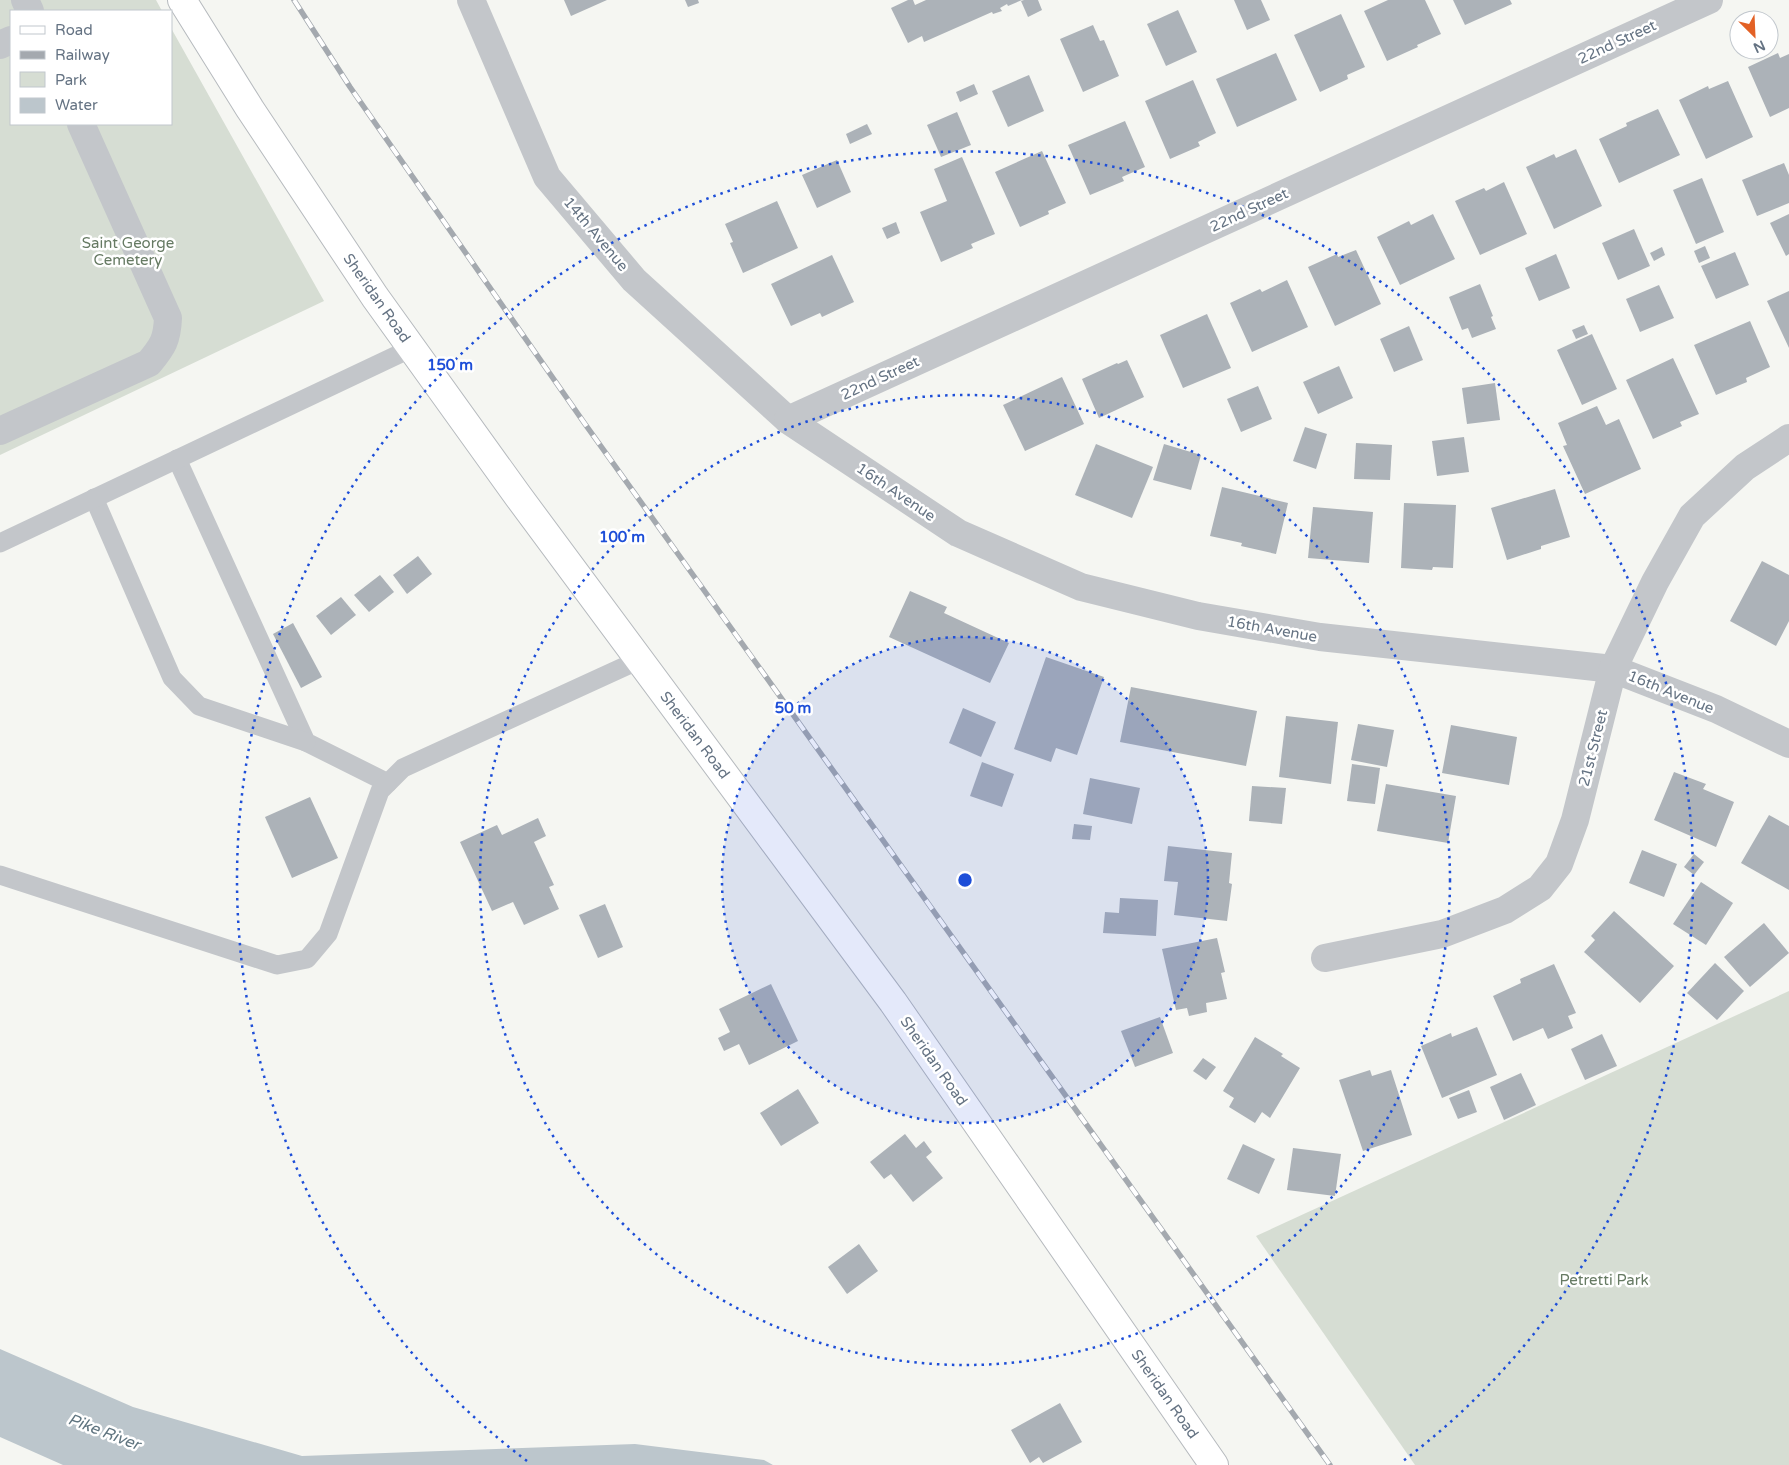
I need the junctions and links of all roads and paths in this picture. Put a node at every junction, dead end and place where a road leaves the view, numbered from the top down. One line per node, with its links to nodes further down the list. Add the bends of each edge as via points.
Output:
1 (182, 0): 5 (street, Sheridan Road, via 250,109)
2 (471, 0): 6 (street, 14th Avenue, via 547,177 634,280)
3 (1709, 0): 6 (street, 22nd Street)
4 (81, 125): 7 (street, via 168,318 167,334 162,347 148,363)
5 (412, 348): 9 (lane); 12 (street, Sheridan Road)
6 (788, 420): 13 (street, 16th Avenue, via 958,533 1081,587 1198,616 1320,637)
7 (0, 431)
8 (1789, 438): 13 (street, 21st Street, via 1745,467 1692,516 1655,582)
9 (177, 459): 10 (lane); 14 (lane)
10 (94, 498): 11 (lane); 14 (lane, via 172,678 199,706)
11 (0, 543)
12 (639, 660): 16 (lane, via 403,768); 19 (street, Sheridan Road, via 893,1002)
13 (1613, 669): 15 (street, 16th Avenue, via 1716,710); 18 (street, 21st Street, via 1574,820 1559,864 1540,888 1505,910 1442,934)
14 (306, 742): 16 (lane)
15 (1789, 744)
16 (388, 783): 17 (lane, via 380,791 328,934 307,959 277,965)
17 (0, 875)
18 (1325, 958)
19 (1214, 1465)

